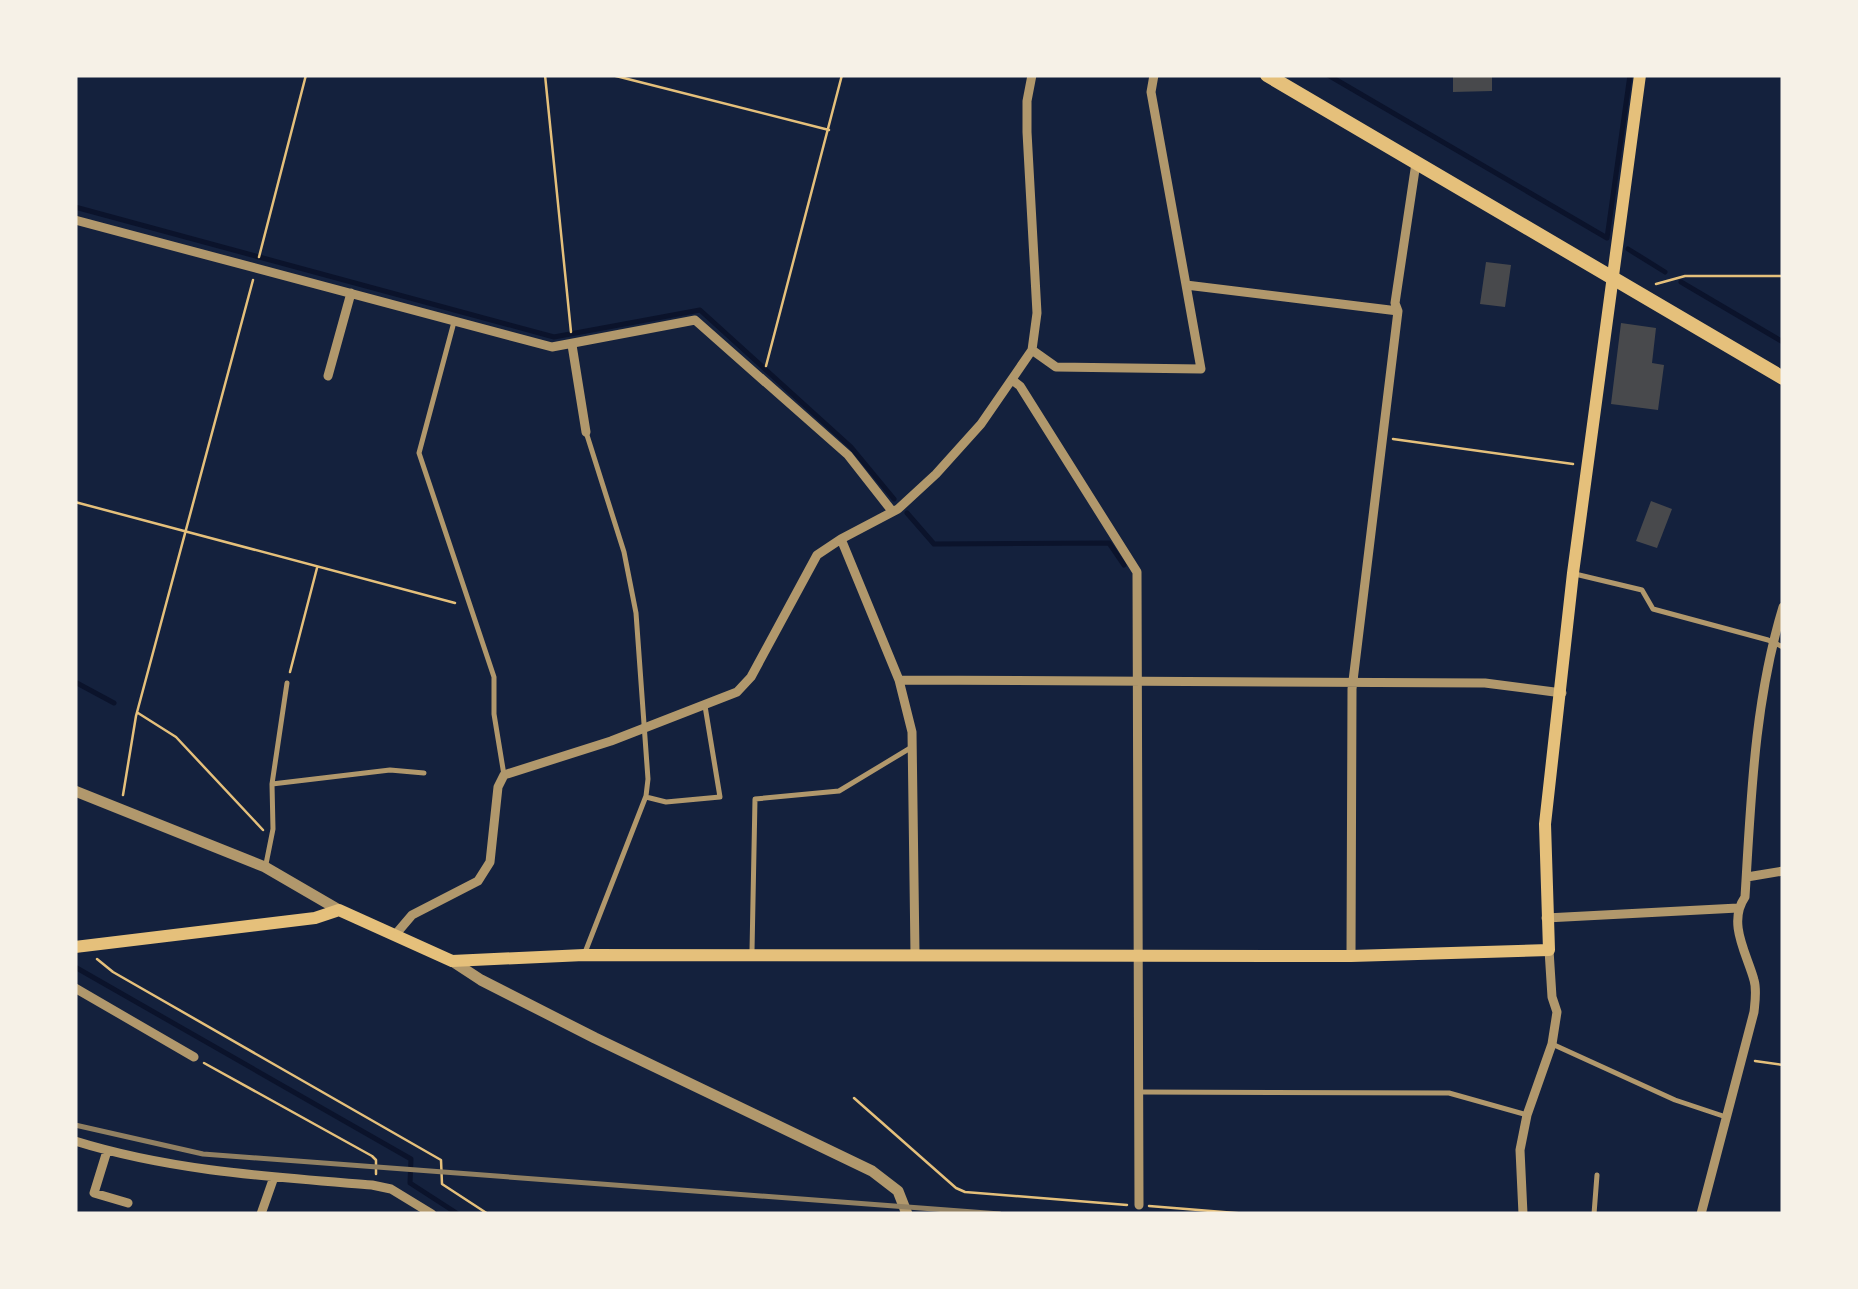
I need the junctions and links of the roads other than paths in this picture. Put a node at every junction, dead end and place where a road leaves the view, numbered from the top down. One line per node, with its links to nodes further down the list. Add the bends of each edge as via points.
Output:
1 (1032, 75): 13 (street)
2 (1154, 75): 8 (street)
3 (1267, 75): 5 (main road)
4 (1640, 75): 7 (main road)
5 (1416, 163): 7 (main road); 10 (street, via 1394,302)
6 (75, 220): 9 (street)
7 (1613, 279): 15 (main road); 20 (main road)
8 (1186, 285): 10 (street); 13 (street, via 1200,368 1056,366)
9 (351, 293): 11 (street); 14 (street)
10 (1398, 311): 26 (street)
11 (454, 322): 12 (street, via 552,348); 33 (lane, via 419,453 494,677)
12 (572, 345): 17 (street); 18 (street, via 695,320 848,455)
13 (1032, 350): 16 (street)
14 (328, 376)
15 (1783, 378)
16 (1012, 380): 18 (street, via 958,450); 25 (street, via 1136,572)
17 (586, 432): 30 (lane, via 636,614)
18 (892, 511): 19 (street)
19 (840, 539): 24 (street); 29 (street, via 817,555 751,676 737,692)
20 (1573, 573): 22 (lane, via 1642,590 1653,610); 28 (main road)
21 (1783, 608): 22 (street)
22 (1772, 642): 23 (lane); 39 (street, via 1756,734)
23 (1783, 647)
24 (899, 680): 25 (street); 31 (street)
25 (1139, 680): 26 (street); 47 (street)
26 (1354, 680): 28 (street, via 1485,683); 50 (street)
27 (287, 683): 34 (lane)
28 (1562, 693): 42 (main road, via 1546,824)
29 (705, 706): 30 (street); 36 (lane, via 720,798 666,802)
30 (642, 727): 33 (street); 36 (lane)
31 (912, 746): 46 (street); 49 (lane, via 839,791 755,799)
32 (424, 772): 34 (lane)
33 (504, 775): 43 (street, via 490,862 478,881 412,916)
34 (272, 784): 37 (lane)
35 (75, 791): 37 (street)
36 (646, 796): 48 (lane)
37 (265, 867): 41 (street)
38 (1783, 871): 39 (street)
39 (1746, 877): 40 (street)
40 (1738, 908): 42 (street); 57 (street, via 1740,940 1756,983 1744,1060)
41 (339, 910): 43 (main road); 44 (main road)
42 (1546, 918): 45 (main road)
43 (395, 934): 51 (main road)
44 (75, 947)
45 (1549, 950): 50 (main road); 53 (street, via 1557,1012)
46 (914, 954): 47 (main road); 49 (main road)
47 (1140, 954): 50 (main road); 55 (street)
48 (584, 955): 49 (main road); 51 (main road)
49 (752, 955)
50 (1351, 956)
51 (452, 961): 66 (street, via 594,1038 872,1171 898,1191)
52 (75, 988): 54 (street)
53 (1552, 1044): 56 (street); 57 (lane)
54 (194, 1056)
55 (1140, 1092): 56 (lane, via 1450,1093); 63 (street)
56 (1527, 1115): 67 (street, via 1520,1161)
57 (1726, 1117): 69 (street)
58 (75, 1141): 59 (street)
59 (106, 1151): 61 (street); 62 (street, via 94,1193)
60 (1597, 1176): 68 (lane)
61 (274, 1177): 64 (street); 65 (street, via 392,1189)
62 (128, 1204)
63 (1139, 1205)
64 (262, 1214)
65 (432, 1214)
66 (907, 1214)
67 (1523, 1214)
68 (1594, 1214)
69 (1701, 1214)

